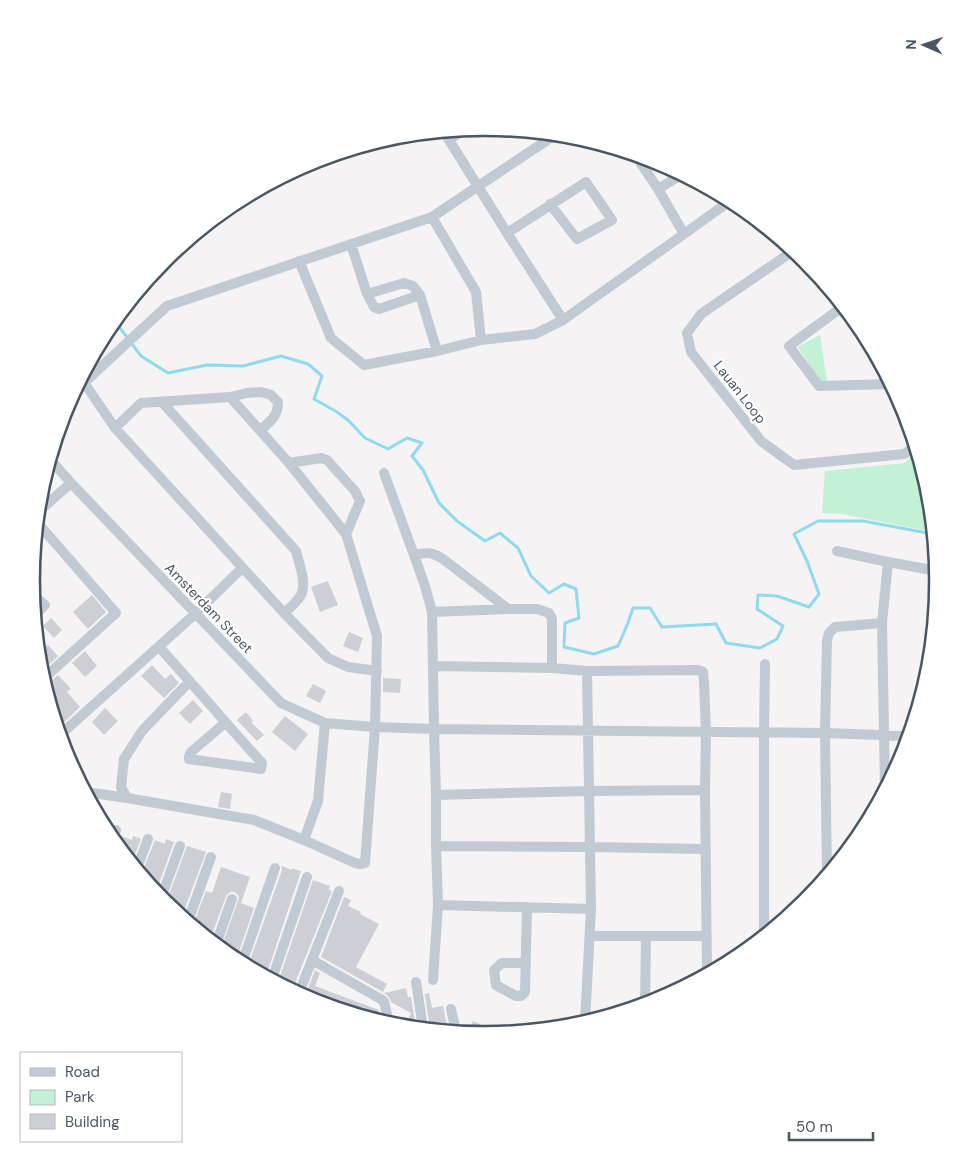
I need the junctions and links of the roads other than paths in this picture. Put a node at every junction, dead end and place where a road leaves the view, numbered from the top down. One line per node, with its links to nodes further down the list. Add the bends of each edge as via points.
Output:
1 (448, 138): 5 (street)
2 (547, 141): 5 (street)
3 (642, 165): 6 (street)
4 (674, 179): 6 (street)
5 (478, 186): 9 (street); 10 (street)
6 (658, 189): 11 (street)
7 (550, 204): 7 (street, via 586,182 612,220 577,239); 10 (street)
8 (723, 206): 11 (street)
9 (432, 217): 12 (street); 19 (street, via 476,292)
10 (507, 233): 18 (street)
11 (684, 234): 18 (street)
12 (351, 244): 14 (street); 15 (street)
13 (787, 255): 28 (street, Lauan Loop, via 701,314 687,333 691,352 760,441 794,464 904,454)
14 (299, 261): 20 (street, via 331,338 364,365); 21 (street, via 167,306)
15 (367, 294): 16 (street, via 404,283 413,286); 16 (street, via 374,307 379,309)
16 (420, 295): 20 (street)
17 (837, 311): 22 (street, via 789,346 819,386)
18 (563, 320): 19 (street, via 535,334)
19 (481, 340): 20 (street)
20 (437, 351)
21 (94, 371)
22 (883, 384)
23 (86, 385): 26 (street)
24 (230, 397): 25 (street); 27 (street); 27 (street, via 261,392 278,402 274,417)
25 (162, 402): 26 (street, via 140,403); 43 (street, via 296,551 303,580 302,594)
26 (115, 428): 39 (street)
27 (260, 431): 29 (street)
28 (909, 450)
29 (289, 463): 35 (street); 35 (street, via 327,460 355,491 360,501)
30 (55, 465): 32 (street, Amsterdam Street)
31 (384, 473): 37 (street)
32 (71, 483): 33 (street); 44 (street, Amsterdam Street)
33 (47, 504)
34 (43, 529): 52 (street, via 116,613)
35 (346, 534): 50 (street, via 377,636)
36 (837, 550): 38 (street)
37 (414, 555): 41 (street, via 435,554); 42 (street)
38 (888, 562): 40 (street); 45 (street)
39 (242, 568): 43 (street); 44 (street)
40 (929, 569)
41 (508, 609): 42 (street); 49 (street, via 537,609 549,613 552,619)
42 (432, 612): 48 (street)
43 (284, 613): 50 (street, via 328,658 348,667)
44 (195, 614): 46 (street); 55 (street, Amsterdam Street, via 281,703)
45 (882, 624): 62 (street, via 835,627 829,633); 63 (street)
46 (159, 647): 53 (street); 58 (street)
47 (765, 664): 61 (street)
48 (433, 666): 49 (street); 57 (street)
49 (552, 668): 51 (street)
50 (377, 671): 56 (street)
51 (587, 671): 59 (street); 60 (street, via 702,672)
52 (50, 673)
53 (190, 681): 54 (street); 70 (street, via 142,731 124,759 121,787)
54 (225, 722): 54 (street, via 262,763 261,769 189,759 191,752)
55 (325, 723): 56 (street, Amsterdam Street); 72 (street, via 318,800)
56 (375, 727): 57 (street, Amsterdam Street); 72 (street, via 365,863 355,863)
57 (434, 729): 59 (street, Amsterdam Street); 69 (street)
58 (66, 730)
59 (588, 731): 60 (street, Amsterdam Street); 67 (street)
60 (706, 732): 61 (street, Amsterdam Street); 66 (street)
61 (764, 733): 62 (street, Amsterdam Street); 89 (street)
62 (825, 733): 63 (street, Amsterdam Street); 79 (street)
63 (884, 735): 64 (street, Amsterdam Street); 65 (street)
64 (901, 736)
65 (885, 774)
66 (704, 790): 67 (street); 76 (street)
67 (588, 791): 69 (street); 75 (street)
68 (95, 793): 70 (street)
69 (436, 795): 74 (street)
70 (126, 798): 72 (street, via 254,820)
71 (148, 839): 78 (street)
72 (304, 840)
73 (180, 846): 82 (street)
74 (436, 846): 75 (street); 85 (street)
75 (590, 847): 76 (street); 87 (street)
76 (706, 849): 92 (street)
77 (211, 857): 88 (street)
78 (140, 861)
79 (827, 864)
80 (275, 868): 94 (street)
81 (307, 877): 98 (street)
82 (164, 889)
83 (339, 891): 95 (street)
84 (232, 899): 93 (street)
85 (438, 905): 86 (street); 99 (street)
86 (527, 907): 87 (street); 96 (street)
87 (591, 909): 90 (street)
88 (191, 915)
89 (764, 927)
90 (590, 936): 91 (street); 105 (street)
91 (646, 936): 92 (street); 102 (street)
92 (707, 936): 97 (street)
93 (218, 937)
94 (245, 955)
95 (312, 960): 101 (street); 104 (street, via 384,1001)
96 (526, 963)
97 (707, 966)
98 (274, 973)
99 (433, 980)
100 (416, 982): 106 (street)
101 (302, 986)
102 (645, 996)
103 (452, 1009): 107 (street)
104 (386, 1014)
105 (585, 1014)
106 (422, 1021)
107 (455, 1025)

